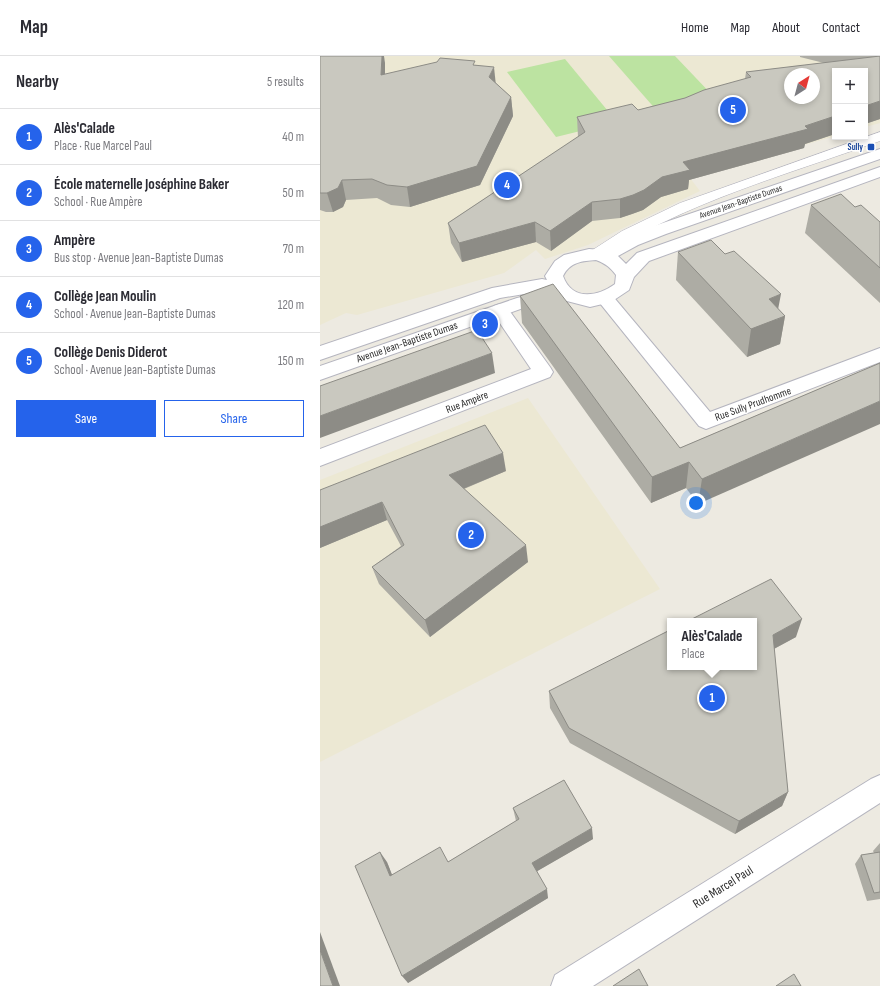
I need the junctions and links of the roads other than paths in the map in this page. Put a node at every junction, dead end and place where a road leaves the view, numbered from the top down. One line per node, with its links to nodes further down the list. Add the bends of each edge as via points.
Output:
1 (880, 136): 4 (lane, via 685,206 627,234)
2 (880, 154): 4 (street, Avenue Jean-Baptiste Dumas, via 660,230)
3 (880, 172): 5 (street, Avenue Jean-Baptiste Dumas, via 643,257)
4 (600, 255): 5 (street, via 619,264); 6 (street, via 579,255 566,260 558,267 554,276)
5 (625, 275): 7 (street, via 623,286)
6 (560, 288): 7 (street, via 582,300); 8 (street, Avenue Jean-Baptiste Dumas); 9 (street, Avenue Jean-Baptiste Dumas, via 498,292)
7 (605, 298): 10 (street, Rue Sully Prudhomme, via 706,421)
8 (500, 310): 11 (street, Avenue Jean-Baptiste Dumas); 12 (street, Rue Ampère, via 543,372)
9 (320, 353)
10 (880, 355)
11 (320, 373)
12 (320, 458)
13 (880, 788): 14 (street, Rue Marcel Paul)
14 (566, 986)

